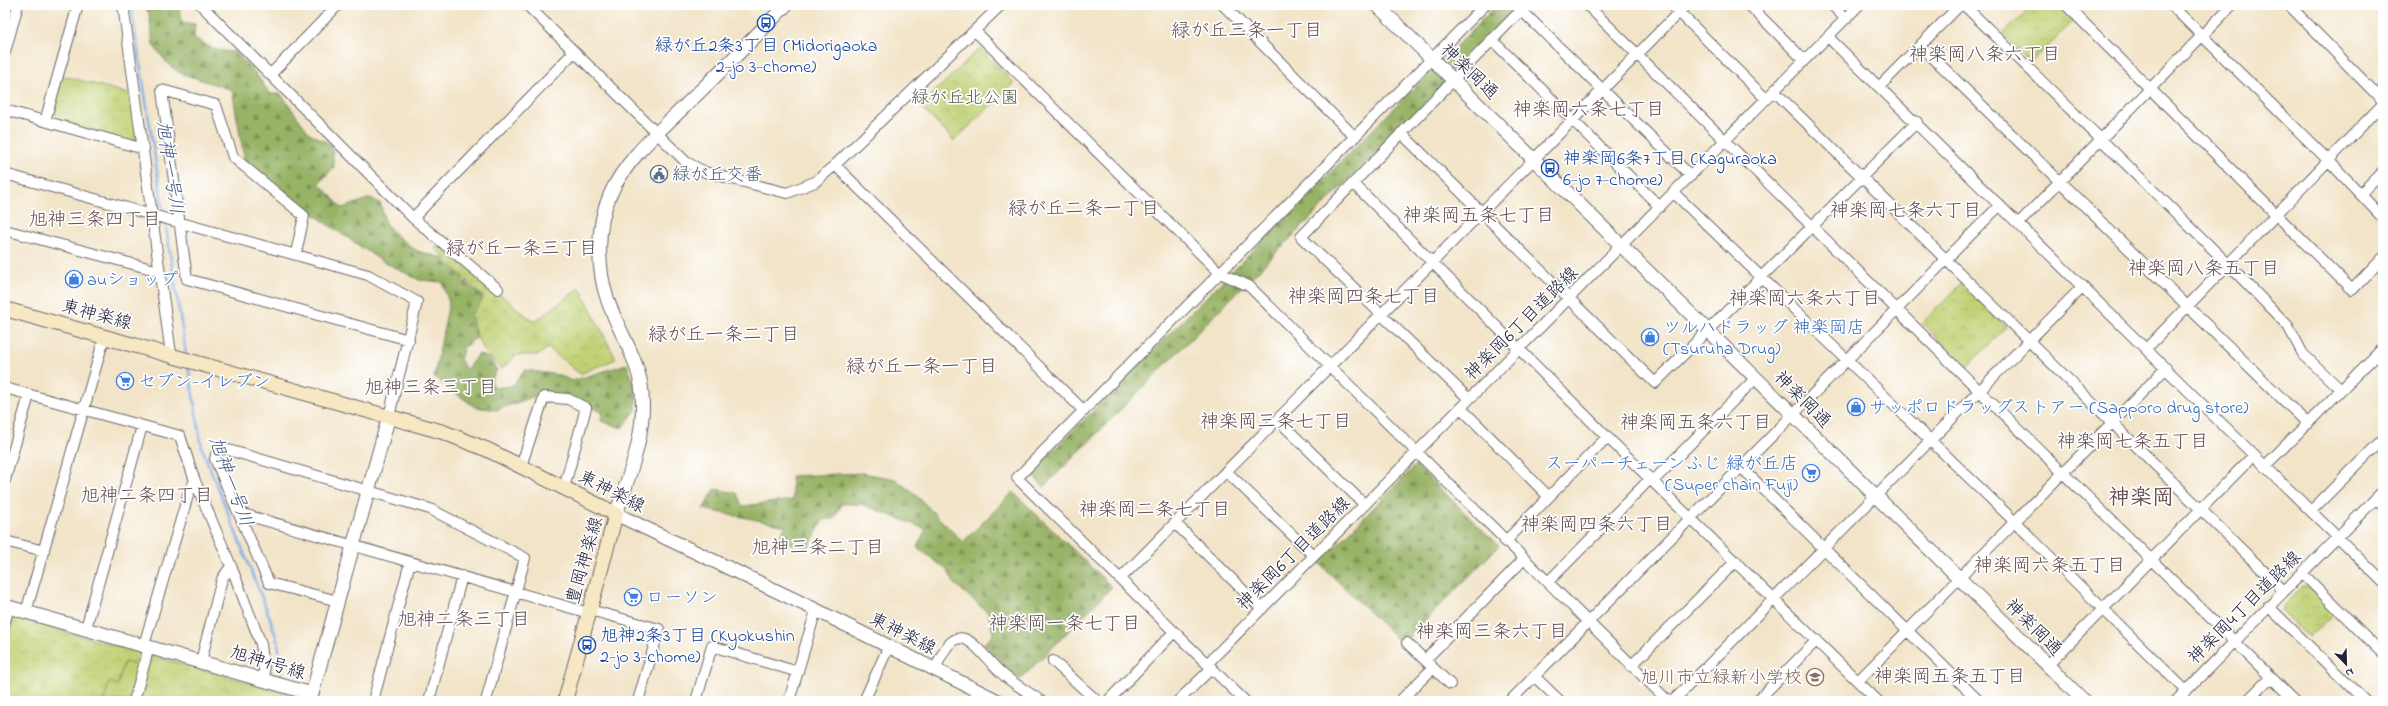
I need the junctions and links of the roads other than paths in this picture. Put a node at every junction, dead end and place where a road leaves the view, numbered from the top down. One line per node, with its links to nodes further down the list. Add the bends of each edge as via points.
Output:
1 (18, 5): 25 (street)
2 (78, 5): 46 (street)
3 (124, 5): 53 (street)
4 (201, 5): 36 (street)
5 (338, 5): 36 (street)
6 (527, 5): 32 (street)
7 (786, 5): 49 (street, 豊岡神楽線)
8 (1001, 5): 26 (street)
9 (1223, 5): 50 (street)
10 (1377, 5): 34 (street, 神楽岡通)
11 (1485, 5): 34 (street)
12 (1587, 5): 33 (street)
13 (1749, 5): 35 (street)
14 (1832, 5): 24 (street)
15 (1859, 5): 24 (street, 神楽岡6丁目道路線)
16 (1960, 5): 30 (street)
17 (1964, 5): 51 (street)
18 (2066, 5): 39 (street)
19 (2171, 5): 28 (street)
20 (2232, 5): 28 (street)
21 (2289, 5): 43 (street)
22 (1524, 7): 29 (street); 40 (street)
23 (1679, 7): 33 (street); 42 (street)
24 (1846, 19): 27 (street, 神楽岡6丁目道路線)
25 (9, 25): 31 (street)
26 (974, 31): 56 (street); 83 (street)
27 (1828, 36): 35 (street, 神楽岡6丁目道路線); 38 (street)
28 (2202, 36): 39 (street); 55 (street)
29 (1491, 39): 37 (street); 45 (street)
30 (1921, 46): 38 (street); 61 (street)
31 (5, 52)
32 (574, 52): 49 (street); 70 (street)
33 (1637, 54): 40 (street); 52 (street)
34 (1431, 58): 37 (street, 神楽岡通); 50 (street)
35 (1804, 60): 41 (street, 神楽岡6丁目道路線)
36 (270, 75): 70 (street)
37 (1454, 80): 48 (street); 54 (street, 神楽岡通)
38 (1880, 86): 47 (street)
39 (2150, 88): 51 (street); 68 (street)
40 (1603, 89): 45 (street); 59 (street)
41 (1774, 91): 42 (street, 神楽岡6丁目道路線); 60 (street)
42 (1766, 99): 52 (street, 神楽岡6丁目道路線)
43 (2383, 102): 55 (street)
44 (5, 110): 46 (street)
45 (1572, 120): 54 (street); 66 (street)
46 (45, 121): 53 (street)
47 (1917, 122): 60 (street); 65 (street)
48 (1401, 133): 62 (street); 67 (street)
49 (657, 134): 56 (street, via 686,162 704,172 787,193 816,182); 140 (street, 豊岡神楽線, via 610,194 601,236 601,274 608,302 634,358 641,386 643,418)
50 (1355, 137): 83 (street)
51 (2101, 139): 61 (street); 81 (street)
52 (1725, 141): 59 (street, 神楽岡6丁目道路線); 74 (street)
53 (144, 148): 69 (street)
54 (1534, 159): 67 (street); 76 (street, 神楽岡通)
55 (2329, 161): 64 (street); 68 (street)
56 (835, 165): 111 (street)
57 (2383, 171): 64 (street)
58 (5, 174): 69 (street)
59 (1691, 176): 63 (street, 神楽岡6丁目道路線)
60 (1862, 177): 74 (street); 79 (street)
61 (2060, 181): 73 (street); 88 (street)
62 (1353, 183): 80 (street); 91 (street, via 1301,237)
63 (1674, 193): 66 (street, 神楽岡6丁目道路線); 84 (street)
64 (2360, 194): 71 (street)
65 (2000, 205): 73 (street); 79 (street)
66 (1660, 206): 76 (street, 神楽岡6丁目道路線)
67 (1481, 213): 80 (street); 87 (street)
68 (2276, 214): 78 (street, via 2352,290); 81 (street)
69 (155, 215): 72 (street); 82 (street)
70 (413, 218): 86 (street)
71 (2383, 218)
72 (176, 220): 77 (street); 77 (street, via 162,90 216,104 233,157 304,216); 94 (street, via 187,279)
73 (2019, 223): 85 (street)
74 (1813, 227): 84 (street); 90 (street)
75 (5, 230): 82 (street)
76 (1622, 246): 87 (street, 神楽岡6丁目道路線); 92 (street, 神楽岡通)
77 (296, 253): 94 (street, via 368,275 417,302)
78 (2383, 258)
79 (1946, 259): 90 (street); 95 (street)
80 (1432, 263): 91 (street); 96 (street)
81 (2228, 264): 88 (street); 105 (street, via 2288,326 2303,354)
82 (159, 271): 99 (street)
83 (1220, 273): 101 (street, via 1249,286); 111 (street)
84 (1763, 278): 92 (street); 100 (street)
85 (2083, 286): 95 (street); 97 (street)
86 (498, 289)
87 (1569, 299): 92 (street, via 1655,383); 96 (street, 神楽岡6丁目道路線)
88 (2188, 305): 97 (street); 116 (street)
89 (5, 309): 93 (main road, 東神楽線)
90 (1897, 310): 100 (street); 106 (street)
91 (1380, 316): 101 (street); 108 (street)
92 (1708, 332): 103 (street, 神楽岡通)
93 (105, 335): 99 (main road, 東神楽線); 110 (street)
94 (409, 340): 113 (street)
95 (2029, 341): 106 (street); 115 (street)
96 (1521, 348): 108 (street, 神楽岡6丁目道路線); 118 (street)
97 (2147, 348): 102 (street)
98 (2383, 348): 105 (street)
99 (180, 357): 113 (main road, 東神楽線)
100 (1847, 359): 112 (street); 120 (street)
101 (1330, 368): 114 (street); 121 (street)
102 (2166, 368): 115 (street); 122 (street)
103 (1756, 378): 112 (street, 神楽岡通); 128 (street)
104 (5, 388): 107 (street)
105 (2341, 390): 116 (street)
106 (1980, 391): 120 (street); 127 (street)
107 (29, 395): 110 (street); 129 (street)
108 (1470, 399): 109 (street, 神楽岡6丁目道路線)
109 (1461, 408): 121 (street, 神楽岡6丁目道路線); 134 (street)
110 (85, 410): 117 (street); 149 (street)
111 (1084, 411): 159 (street, via 1018,478)
112 (1793, 415): 124 (street); 133 (street, 神楽岡通)
113 (389, 416): 123 (main road, 東神楽線, via 443,432); 132 (street, 旭神1号線)
114 (1278, 420): 126 (street); 136 (street)
115 (2113, 423): 127 (street); 137 (street)
116 (2308, 424): 125 (street)
117 (142, 426): 130 (street, via 180,436); 175 (street)
118 (1608, 437): 128 (street); 134 (street)
119 (2383, 439): 138 (street)
120 (1931, 440): 133 (street); 142 (street)
121 (1417, 453): 136 (street, 神楽岡6丁目道路線); 146 (street)
122 (2254, 455): 125 (street); 137 (street)
123 (521, 466): 131 (main road, 東神楽線); 131 (street, via 544,397 568,399 586,408)
124 (1740, 466): 141 (street); 148 (street)
125 (2266, 466): 138 (street)
126 (1226, 471): 143 (street); 150 (street)
127 (2063, 473): 142 (street); 151 (street)
128 (1652, 479): 141 (street); 160 (street)
129 (5, 480)
130 (195, 480): 155 (street); 181 (street, via 189,492)
131 (564, 488): 140 (main road, 東神楽線)
132 (369, 490): 139 (street, via 218,447 215,459); 147 (street, 旭神1号線); 163 (street, via 430,509 525,558)
133 (1876, 496): 148 (street); 158 (street, 神楽岡通)
134 (1549, 497): 146 (street)
135 (2381, 498): 144 (street, 神楽岡4丁目道路線)
136 (1365, 505): 150 (street, 神楽岡6丁目道路線)
137 (2200, 510): 151 (street); 162 (street)
138 (2311, 511): 144 (street)
139 (239, 513): 147 (street); 165 (street, via 269,583)
140 (616, 514): 170 (street, 東神楽線); 171 (main road, 豊岡神楽線)
141 (1691, 516): 153 (street); 174 (street)
142 (2015, 522): 158 (street); 169 (street)
143 (1175, 523): 159 (street); 168 (street)
144 (2337, 537): 156 (street, 神楽岡4丁目道路線); 161 (street)
145 (5, 541): 149 (street)
146 (1506, 542): 152 (street)
147 (354, 544): 154 (street); 165 (street, 旭神1号線)
148 (1825, 549): 164 (street); 176 (street)
149 (44, 551): 172 (street)
150 (1314, 556): 168 (street, 神楽岡6丁目道路線)
151 (2150, 559): 169 (street); 179 (street)
152 (1524, 560): 160 (street); 184 (street)
153 (1736, 561): 164 (street); 188 (street)
154 (410, 562): 157 (street); 201 (street)
155 (231, 566): 185 (street, via 222,578); 195 (street, via 261,644)
156 (2302, 573): 162 (street, 神楽岡4丁目道路線); 183 (street)
157 (462, 576): 163 (street); 202 (street)
158 (1960, 578): 176 (street); 189 (street, 神楽岡通)
159 (1120, 579): 177 (street)
160 (1548, 582): 174 (street)
161 (2383, 582)
162 (2284, 591): 167 (street, 神楽岡4丁目道路線)
163 (516, 592): 171 (street); 203 (street)
164 (1774, 598): 178 (street); 219 (street)
165 (338, 601): 199 (street, 旭神1号線)
166 (7, 606): 172 (street, 旭神1号線); 173 (street)
167 (2268, 606): 179 (street, 神楽岡4丁目道路線); 227 (street)
168 (1262, 609): 187 (street, 神楽岡6丁目道路線)
169 (2101, 609): 189 (street); 198 (street)
170 (816, 610): 182 (street, 東神楽線); 192 (street)
171 (590, 611): 204 (main road, 豊岡神楽線); 205 (street, via 659,630)
172 (26, 612): 175 (street, 旭神1号線)
173 (5, 621)
174 (1587, 622): 188 (street); 193 (street)
175 (86, 628): 181 (street, 旭神1号線)
176 (1908, 631): 196 (street); 222 (street)
177 (1174, 632): 187 (street); 212 (street)
178 (1816, 640): 196 (street); 220 (street)
179 (2234, 641): 194 (street); 198 (street, 神楽岡4丁目道路線)
180 (1407, 642): 184 (street)
181 (147, 646): 185 (street, 旭神1号線); 200 (street)
182 (888, 648): 191 (street, 東神楽線); 208 (street)
183 (2383, 654)
184 (1425, 660): 190 (street)
185 (201, 661): 195 (street, 旭神1号線)
186 (1053, 661): 211 (street)
187 (1210, 666): 213 (street, 神楽岡6丁目道路線); 214 (street)
188 (1631, 666): 218 (street)
189 (2047, 666): 223 (street, 神楽岡通)
190 (1433, 668): 197 (street); 215 (street)
191 (935, 670): 209 (street, 東神楽線); 210 (street, via 950,641 966,639 974,643 1005,677)
192 (798, 672): 206 (street, via 712,646); 207 (street)
193 (1534, 676): 216 (street); 217 (street)
194 (2271, 677): 225 (street); 226 (street)
195 (270, 680): 199 (street, 旭神1号線, via 291,686)
196 (1858, 681): 221 (street)
197 (1450, 684)
198 (2186, 691): 224 (street, 神楽岡4丁目道路線)
199 (311, 697)
200 (134, 701)
201 (373, 701)
202 (429, 701)
203 (486, 701)
204 (564, 701)
205 (638, 701)
206 (696, 701)
207 (789, 701)
208 (864, 701)
209 (998, 701)
210 (1041, 701)
211 (1097, 701)
212 (1108, 701)
213 (1178, 701)
214 (1244, 701)
215 (1400, 701)
216 (1510, 701)
217 (1560, 701)
218 (1668, 701)
219 (1673, 701)
220 (1757, 701)
221 (1878, 701)
222 (1978, 701)
223 (2084, 701)
224 (2176, 701)
225 (2247, 701)
226 (2295, 701)
227 (2365, 701)

